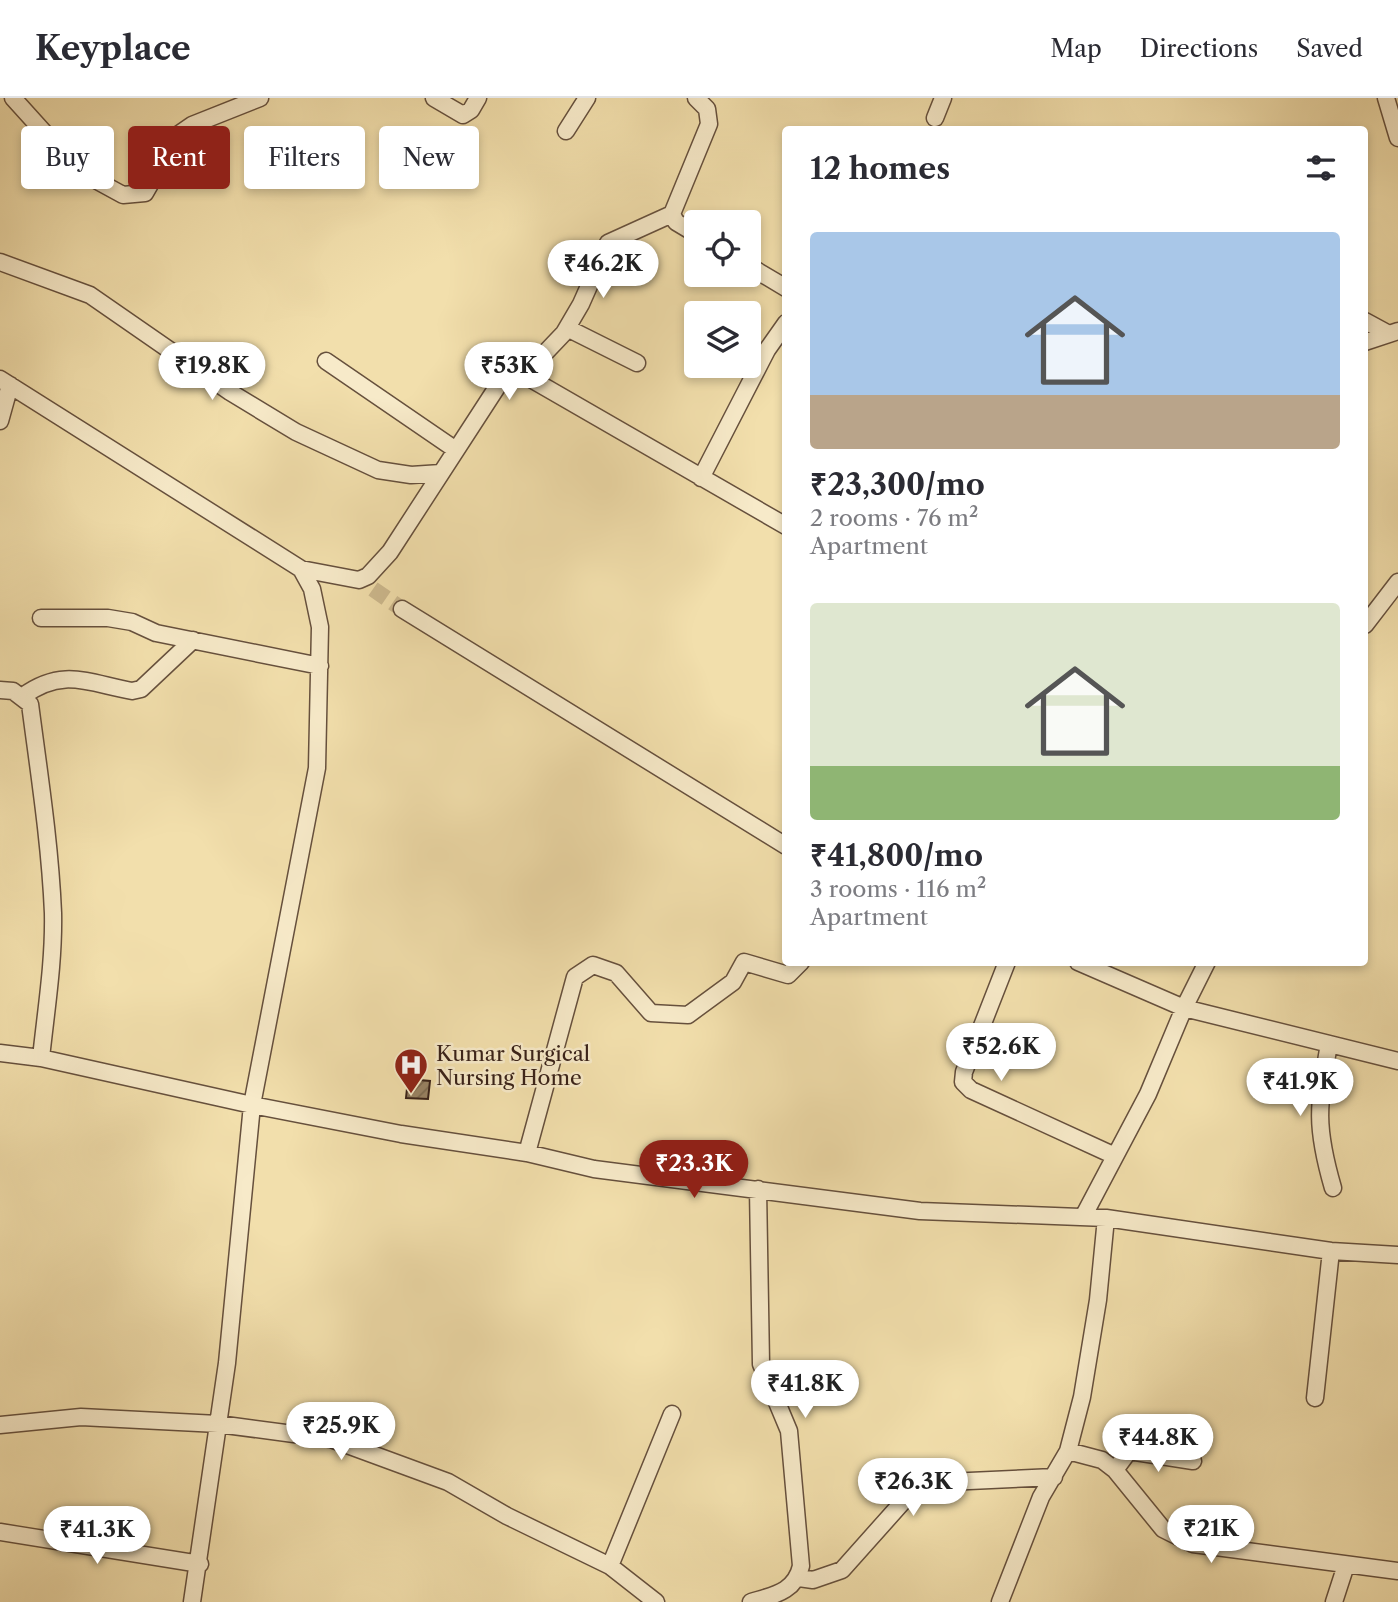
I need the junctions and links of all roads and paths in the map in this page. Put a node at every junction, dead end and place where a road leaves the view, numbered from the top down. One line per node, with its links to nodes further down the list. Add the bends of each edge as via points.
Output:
1 (13, 98): 2 (street, via 79,171 123,195 145,193 170,146 186,129)
2 (260, 98)
3 (434, 98): 4 (street, via 463,115)
4 (478, 98)
5 (587, 98): 10 (street)
6 (696, 98): 12 (street, via 707,109 709,124)
7 (943, 98): 9 (street)
8 (1387, 98): 11 (street)
9 (935, 118)
10 (566, 131)
11 (1398, 138)
12 (672, 214): 13 (street); 18 (street, via 608,243)
13 (684, 227)
14 (0, 262): 28 (street, via 90,295 296,432 378,470)
15 (761, 273): 16 (street)
16 (782, 286)
17 (1368, 322): 20 (street)
18 (566, 328): 23 (street); 24 (street)
19 (782, 329): 29 (street)
20 (1394, 333): 21 (street)
21 (1368, 341)
22 (326, 361): 27 (street)
23 (637, 363)
24 (524, 375): 27 (street, via 501,381); 29 (street)
25 (5, 382): 26 (street); 31 (street)
26 (0, 421)
27 (456, 450): 28 (street)
28 (441, 473): 31 (street, via 366,584)
29 (701, 478): 30 (street)
30 (782, 524)
31 (301, 569): 37 (street, via 312,589 320,627)
32 (1398, 582): 35 (street)
33 (402, 609): 40 (street)
34 (41, 618): 36 (street, via 132,622)
35 (1368, 621)
36 (192, 640): 37 (street); 39 (street, via 141,689 61,677)
37 (320, 666): 50 (street, via 317,768)
38 (0, 690): 39 (street)
39 (23, 696): 48 (street, via 30,704 52,913 52,964)
40 (782, 844)
41 (797, 966): 51 (street, via 788,975 744,962 733,982 688,1015 651,1013 616,973 593,965 575,977)
42 (1005, 966): 52 (street, via 963,1082 971,1090)
43 (1087, 966): 45 (street)
44 (1205, 966): 45 (street)
45 (1184, 1008): 46 (street); 52 (street, via 1148,1094)
46 (1329, 1044): 49 (street); 53 (street, via 1318,1124)
47 (0, 1053): 48 (street)
48 (41, 1058): 50 (street)
49 (1398, 1061)
50 (252, 1105): 51 (street); 61 (street)
51 (527, 1153): 54 (street, via 594,1169)
52 (1115, 1156): 55 (street)
53 (1333, 1188)
54 (758, 1189): 55 (street, via 920,1211); 72 (street, via 761,1364 789,1431)
55 (1083, 1217): 56 (street)
56 (1106, 1218): 57 (street); 63 (street, via 1096,1312)
57 (1331, 1251): 58 (street); 59 (street)
58 (1398, 1255)
59 (1315, 1398)
60 (671, 1414): 70 (street)
61 (218, 1424): 62 (street, via 81,1418); 68 (street); 70 (street, via 331,1440 377,1455 448,1482)
62 (0, 1425)
63 (1068, 1451): 65 (street, via 1102,1460); 66 (street)
64 (1193, 1461): 65 (street, via 1129,1451)
65 (1115, 1469): 69 (street, via 1163,1529 1193,1544)
66 (1054, 1476): 72 (street, via 916,1487 842,1570 813,1580); 76 (street, via 1041,1497)
67 (0, 1532): 68 (street)
68 (200, 1564): 73 (street)
69 (1346, 1565): 71 (street); 77 (street)
70 (610, 1566): 74 (street)
71 (1398, 1571)
72 (799, 1578): 75 (street, via 791,1587)
73 (192, 1602)
74 (656, 1602)
75 (751, 1602)
76 (1000, 1602)
77 (1334, 1602)

